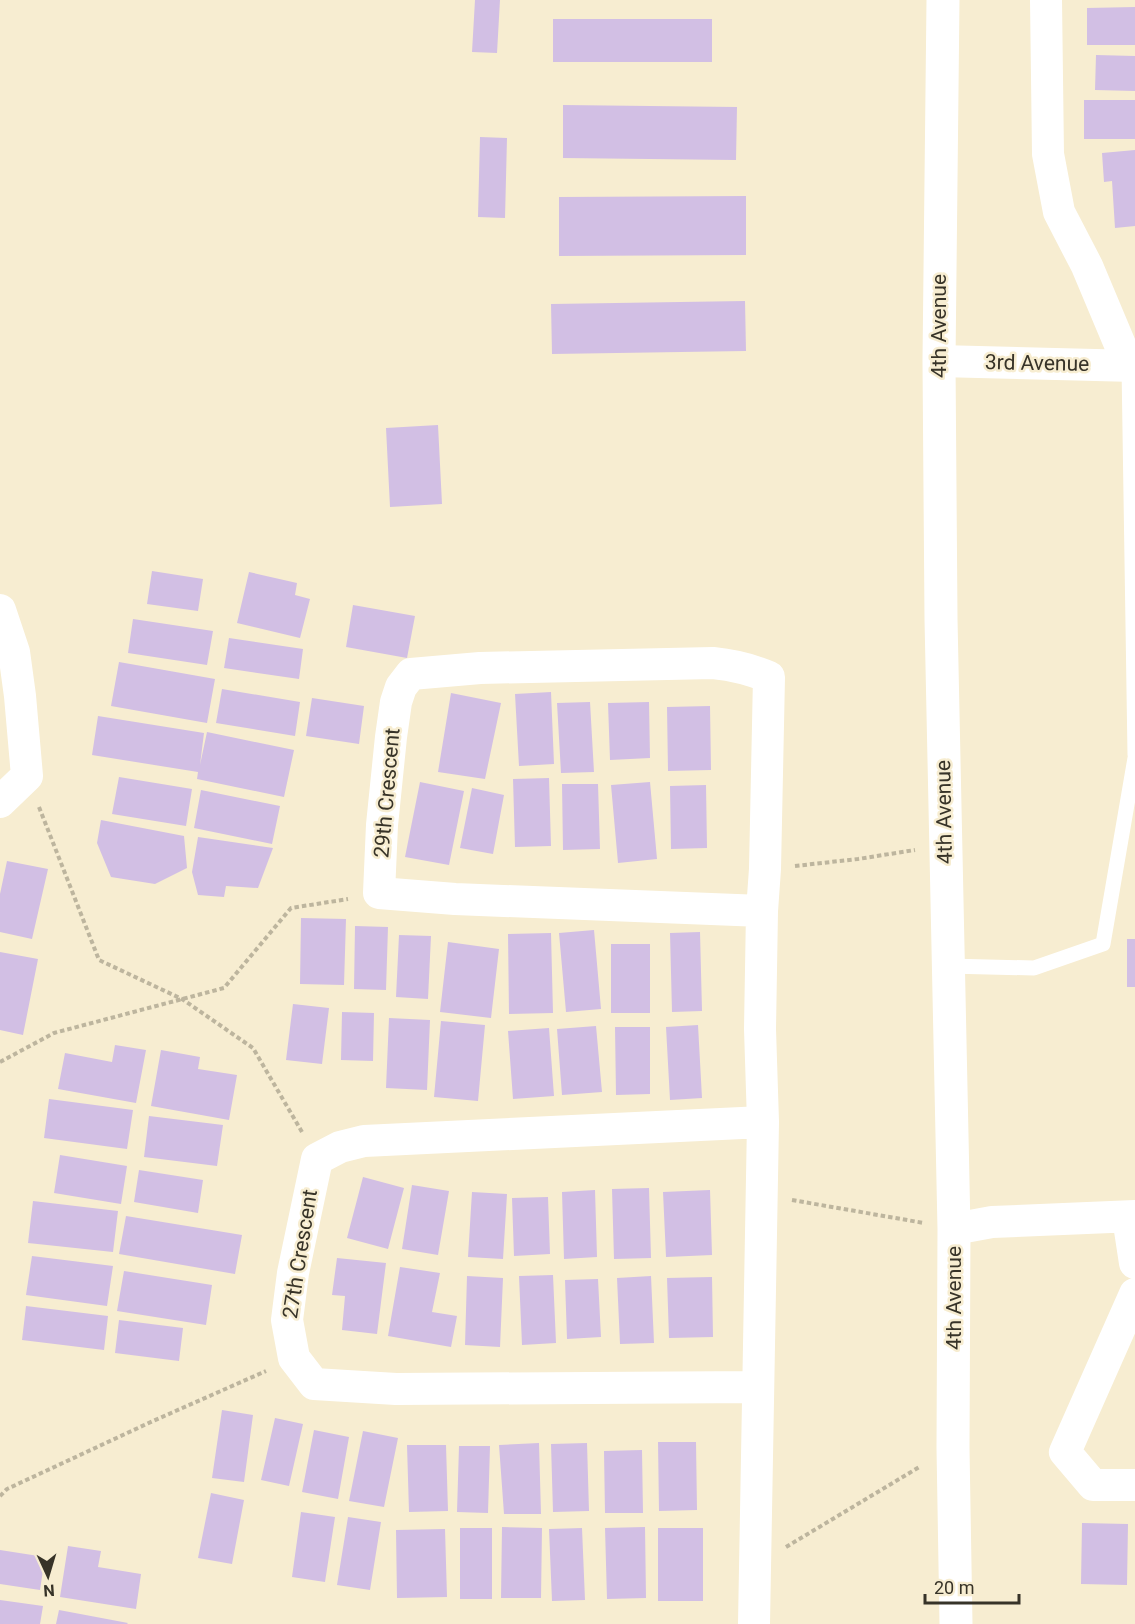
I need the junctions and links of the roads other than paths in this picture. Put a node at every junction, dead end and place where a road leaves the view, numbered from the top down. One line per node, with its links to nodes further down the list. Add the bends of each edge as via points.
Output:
1 (943, 0): 3 (street, 4th Avenue)
2 (1046, 0): 4 (street, via 1048,154 1059,212)
3 (939, 361): 4 (street, 3rd Avenue); 9 (street, 4th Avenue)
4 (1132, 366): 6 (lane)
5 (0, 610): 7 (street, via 14,652 27,776)
6 (1135, 756): 9 (lane, via 1103,944 1034,968)
7 (0, 802)
8 (762, 911): 8 (street, 29th Crescent, via 769,676 713,663 480,668 411,675 401,687 391,737 379,893); 10 (street)
9 (948, 966): 12 (street, 4th Avenue)
10 (763, 1122): 15 (street); 15 (street, 27th Crescent, via 364,1141 340,1147 317,1159 287,1320 294,1358 314,1384 396,1389)
11 (1131, 1217): 12 (street, via 992,1222); 13 (street)
12 (954, 1229): 18 (street, 4th Avenue)
13 (1135, 1263)
14 (1135, 1294): 16 (street, via 1065,1452 1093,1485)
15 (758, 1387): 17 (street)
16 (1135, 1485)
17 (754, 1624)
18 (956, 1624)

